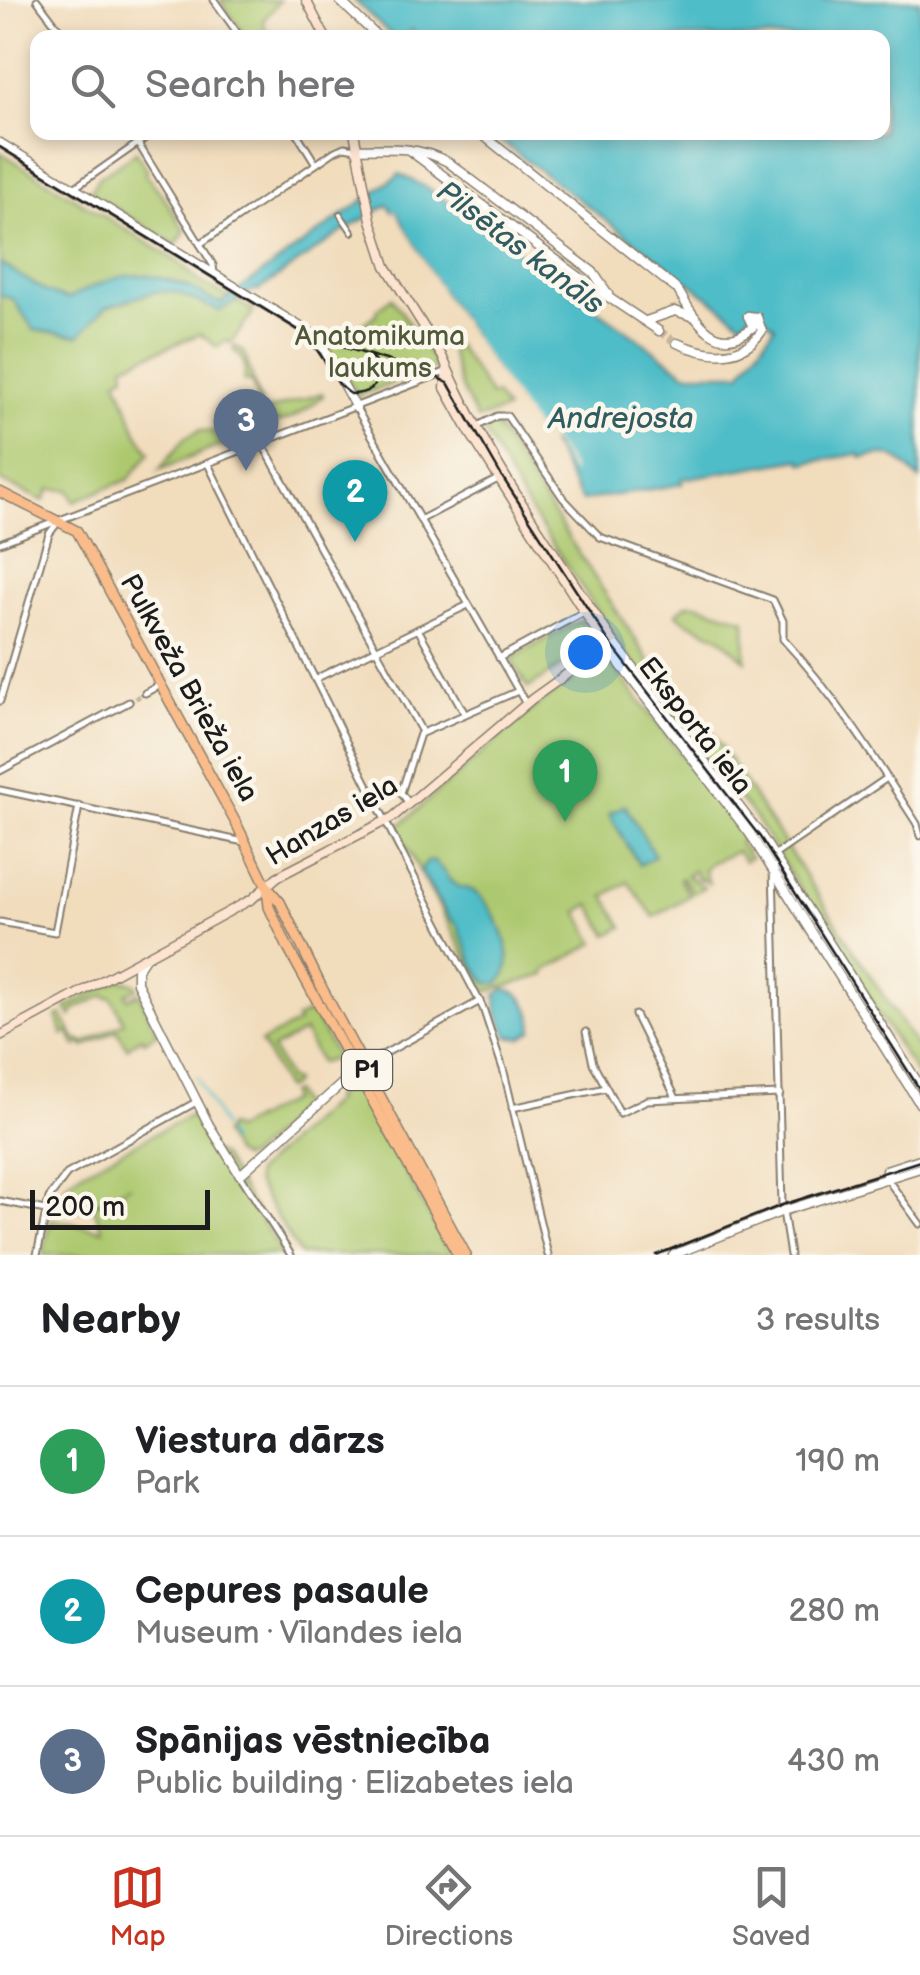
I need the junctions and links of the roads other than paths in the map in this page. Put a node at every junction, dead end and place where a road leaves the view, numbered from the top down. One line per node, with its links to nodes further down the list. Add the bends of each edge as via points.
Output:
1 (37, 0): 5 (street)
2 (214, 0): 6 (street)
3 (306, 0): 7 (main road)
4 (340, 0): 8 (street)
5 (60, 30)
6 (235, 30)
7 (322, 30)
8 (371, 30)
9 (136, 140): 15 (street)
10 (142, 140): 15 (street)
11 (301, 140): 17 (street)
12 (355, 140): 16 (main road, Eksporta iela)
13 (489, 140): 23 (street, via 677,290)
14 (0, 143): 18 (street)
15 (138, 143): 18 (street); 21 (street)
16 (356, 148): 17 (street, via 344,147); 24 (street, via 432,154 464,173); 27 (main road, Eksporta iela, via 386,266)
17 (316, 164): 21 (street)
18 (71, 190): 22 (street)
19 (340, 214): 20 (street)
20 (352, 232)
21 (200, 244): 22 (street)
22 (214, 274): 30 (street, via 312,334)
23 (695, 319): 24 (street, via 675,310); 26 (street, via 720,337 753,328 748,316 757,318 762,331 726,354)
24 (646, 321): 25 (street)
25 (659, 330)
26 (677, 344)
27 (447, 371): 28 (street); 29 (main road); 31 (main road, Eksporta iela)
28 (430, 379): 29 (street); 30 (street)
29 (445, 388): 31 (main road, Eksporta iela)
30 (356, 408): 32 (street); 37 (street)
31 (472, 429): 34 (main road, Eksporta iela); 57 (street, via 507,416 563,498 600,537 769,597 783,620 783,640)
32 (262, 443): 33 (street); 43 (street)
33 (208, 464): 36 (street); 47 (street)
34 (501, 477): 37 (street); 40 (main road, Eksporta iela)
35 (0, 492): 36 (main road, P1)
36 (60, 520): 38 (street); 46 (street, via 49,534); 48 (main road, Pulkveža Brieža iela / P1, via 77,531)
37 (420, 520): 39 (street)
38 (0, 543)
39 (468, 605): 41 (street); 44 (street)
40 (587, 610): 42 (main road, Eksporta iela); 44 (street)
41 (418, 629): 43 (street); 54 (street)
42 (609, 644): 53 (main road, Hanzas iela); 64 (street, Eksporta iela, via 748,817)
43 (376, 649): 47 (street); 55 (street)
44 (499, 658): 49 (street)
45 (0, 670): 46 (street)
46 (9, 670): 51 (street)
47 (314, 678): 61 (street)
48 (161, 685): 50 (street); 63 (main road, Pulkveža Brieža iela / P1)
49 (518, 691): 53 (street); 54 (street)
50 (145, 693)
51 (0, 702)
52 (130, 702): 56 (street)
53 (526, 704): 59 (main road, Hanzas iela)
54 (466, 714): 55 (street)
55 (422, 732): 59 (street, via 401,794)
56 (0, 771)
57 (887, 778): 62 (street); 64 (street)
58 (0, 790): 60 (street)
59 (410, 804): 61 (main road, Hanzas iela)
60 (79, 806): 63 (street); 67 (street, via 55,932)
61 (386, 822): 66 (main road, Hanzas iela); 71 (street)
62 (920, 836)
63 (244, 842): 66 (main road, Pulkveža Brieža iela / P1)
64 (776, 862): 65 (street, Eksporta iela); 65 (street)
65 (781, 882): 77 (street, Eksporta iela); 79 (street); 82 (street, Eksporta iela)
66 (267, 887): 68 (main road, Hanzas iela); 75 (main road, Pulkveža Brieža iela / P1); 76 (main road, Pulkveža Brieža iela / P1, via 274,920)
67 (0, 922)
68 (144, 958): 69 (main road, Hanzas iela); 70 (street)
69 (113, 975): 70 (street); 74 (main road, Hanzas iela)
70 (137, 982): 81 (street)
71 (480, 1001): 75 (street); 83 (street)
72 (635, 1015): 80 (street)
73 (586, 1032): 78 (street)
74 (0, 1036)
75 (364, 1064): 76 (street); 92 (main road, Pulkveža Brieža iela / P1)
76 (355, 1072): 86 (street); 92 (main road, Pulkveža Brieža iela / P1)
77 (920, 1086)
78 (606, 1088): 80 (street, via 620,1114 646,1100); 83 (street)
79 (780, 1094): 80 (street); 90 (street)
80 (675, 1096)
81 (198, 1101): 86 (street); 89 (street, via 74,1168)
82 (920, 1104)
83 (512, 1108): 97 (street)
84 (920, 1159): 87 (street, via 886,1170)
85 (920, 1168): 87 (street)
86 (240, 1175): 94 (street)
87 (888, 1178): 90 (street); 91 (street)
88 (0, 1200): 89 (street)
89 (46, 1210): 93 (street)
90 (783, 1211): 98 (street); 99 (street)
91 (920, 1224)
92 (451, 1237): 95 (main road, Pulkveža Brieža iela / P1); 96 (main road, Pulkveža Brieža iela / P1)
93 (37, 1255)
94 (291, 1255)
95 (458, 1255)
96 (466, 1255)
97 (548, 1255)
98 (673, 1255)
99 (790, 1255)

